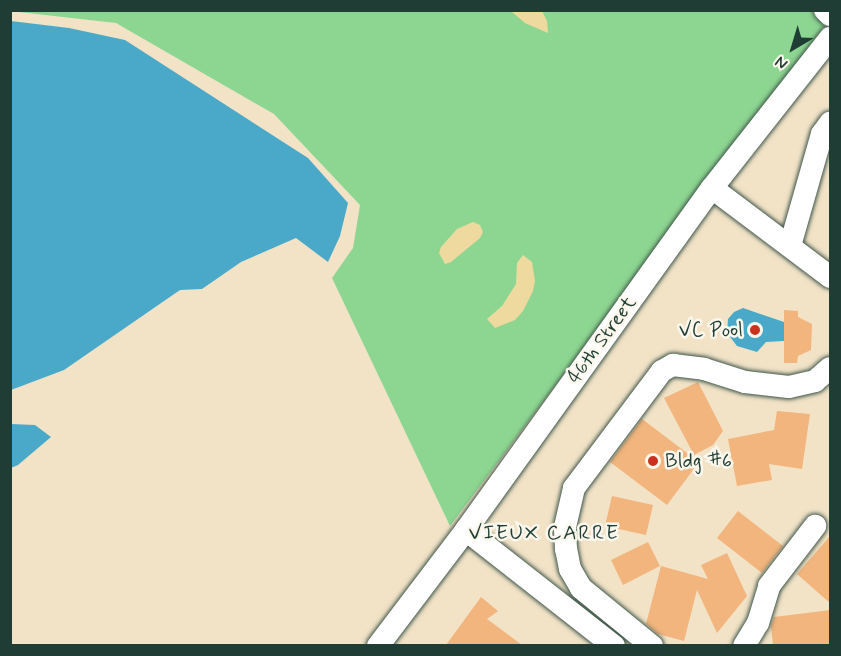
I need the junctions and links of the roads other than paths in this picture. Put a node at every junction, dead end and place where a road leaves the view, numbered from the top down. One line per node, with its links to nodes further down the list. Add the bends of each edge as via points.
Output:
1 (825, 10): 2 (street)
2 (831, 15)
3 (831, 38): 5 (street, 46th Street)
4 (831, 123): 6 (street, via 822,134)
5 (712, 188): 6 (street); 10 (street, 46th Street)
6 (790, 246): 7 (street)
7 (831, 277)
8 (831, 368): 13 (street, via 815,381 789,387 745,382 704,369 673,365 662,370 574,488 565,527 570,569 581,588)
9 (815, 526): 14 (street, via 769,586 758,623)
10 (466, 530): 11 (street, 46th Street); 12 (street)
11 (378, 645)
12 (614, 645)
13 (651, 645)
14 (744, 645)

